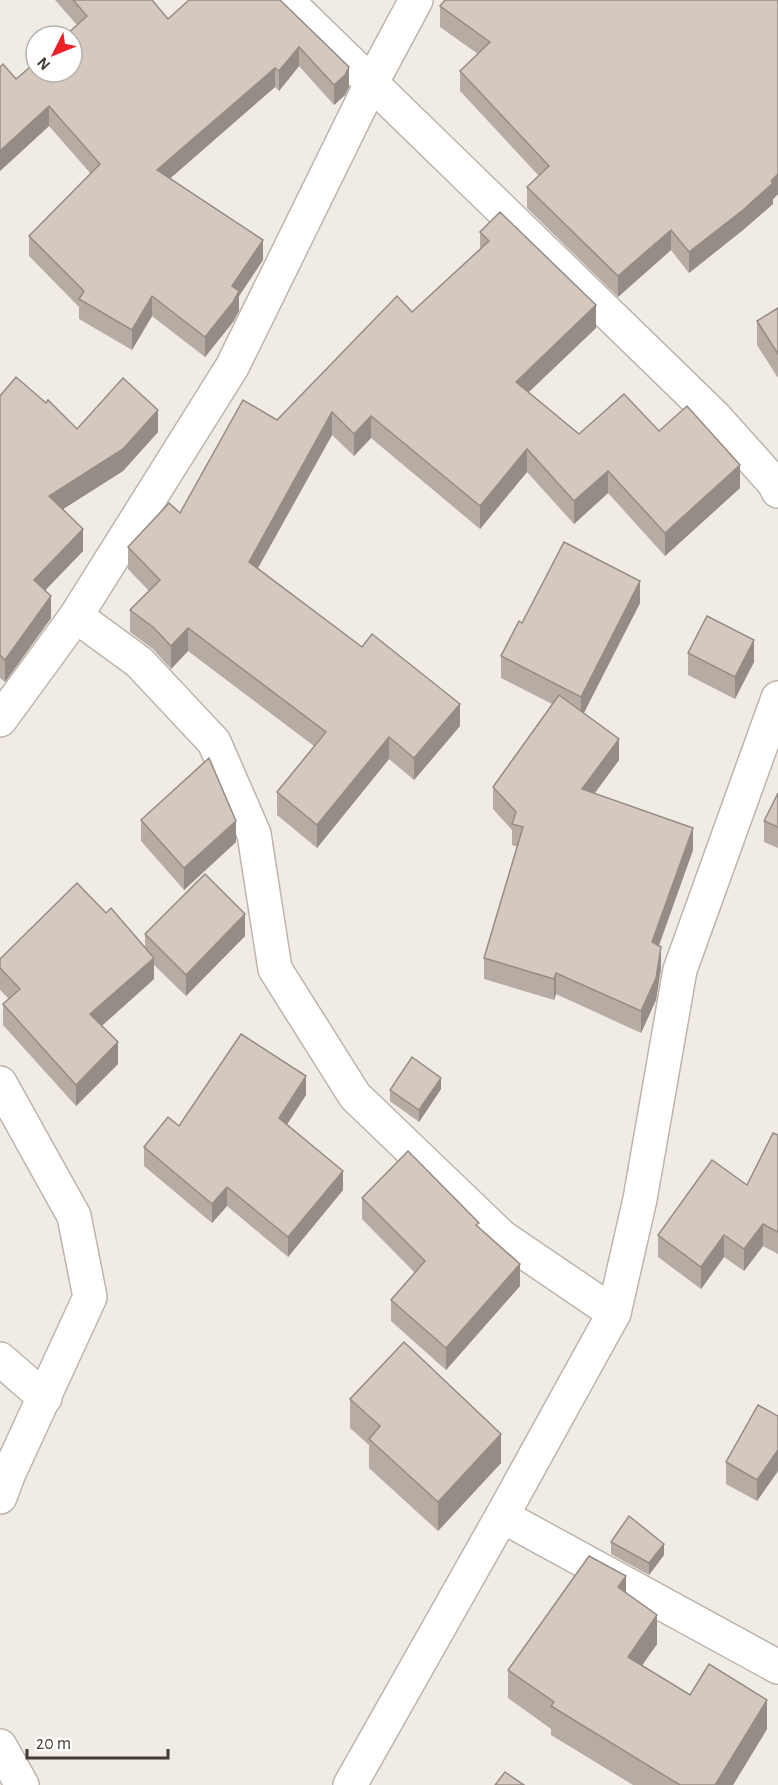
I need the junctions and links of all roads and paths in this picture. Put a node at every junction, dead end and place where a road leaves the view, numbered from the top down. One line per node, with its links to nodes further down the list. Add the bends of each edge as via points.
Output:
1 (286, 0): 3 (street)
2 (416, 0): 3 (street)
3 (372, 82): 4 (street, via 715,417); 5 (street, via 232,367)
4 (777, 486)
5 (76, 616): 7 (street); 9 (street, via 139,662 214,742 254,834 275,969 355,1096 502,1237)
6 (778, 698): 9 (street, via 680,970 640,1199)
7 (0, 720)
8 (0, 1083): 11 (street, via 74,1216 90,1297)
9 (614, 1313): 13 (street)
10 (0, 1359): 11 (street)
11 (45, 1398): 12 (street)
12 (0, 1497)
13 (502, 1516): 14 (street); 17 (street)
14 (775, 1660)
15 (0, 1746): 16 (street)
16 (22, 1785)
17 (350, 1785)

